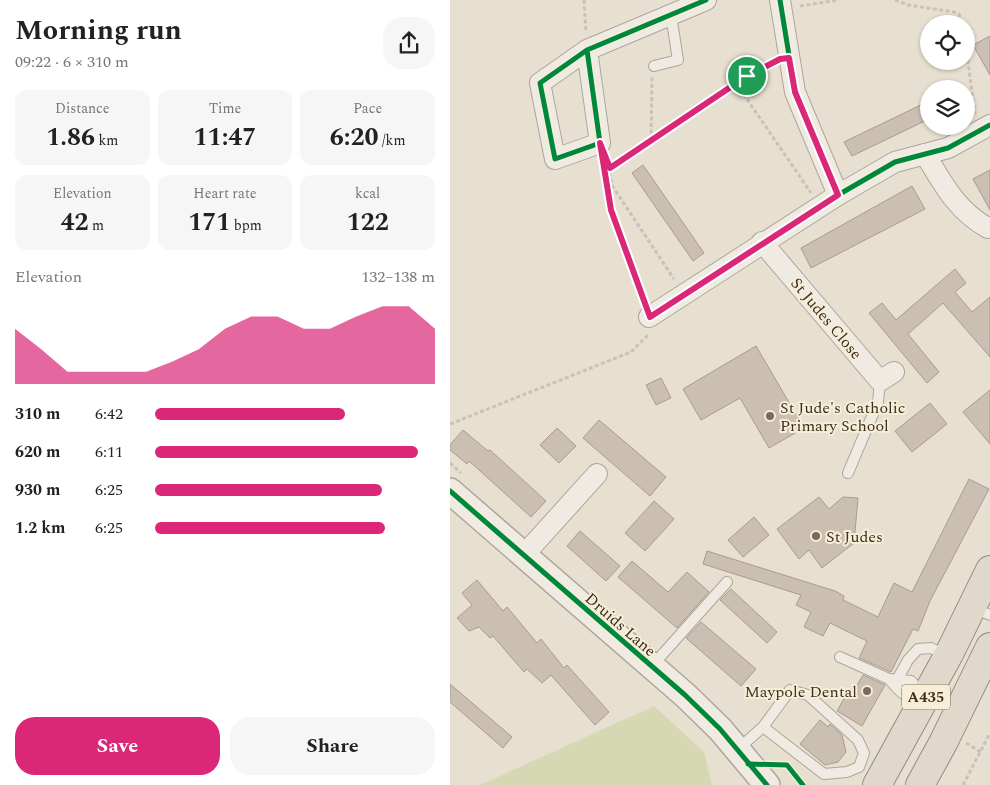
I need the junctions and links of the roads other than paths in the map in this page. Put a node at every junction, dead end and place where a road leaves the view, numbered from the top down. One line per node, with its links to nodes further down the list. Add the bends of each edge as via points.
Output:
1 (706, 0): 3 (street)
2 (781, 5): 8 (street, via 795,92)
3 (671, 15): 4 (street); 5 (lane, via 678,60)
4 (587, 50): 4 (street, via 600,143 555,158 540,83)
5 (654, 66)
6 (983, 128): 7 (street, via 948,148)
7 (925, 154): 8 (street, via 895,162); 9 (street, via 945,188 969,217)
8 (838, 195): 10 (street)
9 (990, 227)
10 (762, 242): 11 (street); 12 (street, St Judes Close)
11 (650, 317)
12 (887, 377): 13 (lane)
13 (848, 473)
14 (597, 474): 16 (street)
15 (450, 491): 16 (street, Druids Lane)
16 (523, 556): 23 (street, Druids Lane)
17 (990, 570): 19 (highway, A435)
18 (727, 582): 23 (lane)
19 (981, 611): 21 (highway, A435)
20 (990, 647): 24 (highway, A435)
21 (948, 656): 25 (lane, via 931,648 918,649); 26 (highway, A435)
22 (840, 657): 25 (lane)
23 (651, 666): 28 (street, Druids Lane, via 720,729)
24 (984, 671): 31 (highway, A435)
25 (893, 679): 26 (lane, via 911,681); 26 (lane, via 896,689 908,697)
26 (926, 697): 30 (highway, A435)
27 (763, 727): 27 (lane, via 790,690 808,695 858,740 864,753 859,767 847,772 824,774); 28 (lane)
28 (746, 766): 29 (street, Druids Lane)
29 (766, 785)
30 (877, 785)
31 (920, 785)

